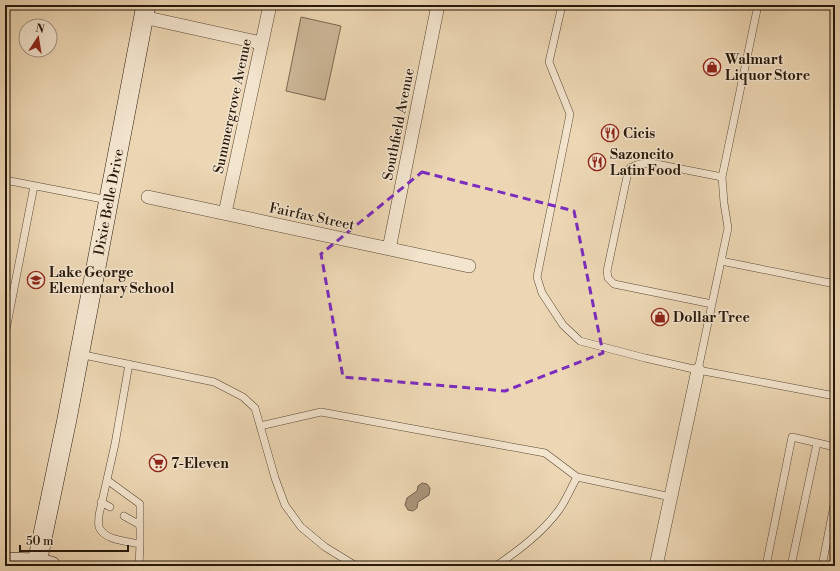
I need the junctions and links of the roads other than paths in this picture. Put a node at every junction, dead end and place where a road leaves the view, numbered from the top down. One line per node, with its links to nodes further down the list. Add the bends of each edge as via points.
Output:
1 (270, 5): 6 (street, Summergrove Avenue)
2 (438, 5): 13 (street, Southfield Avenue)
3 (562, 5): 21 (lane, via 549,62 570,114 537,277 542,293 562,325 580,341)
4 (758, 5): 7 (lane)
5 (144, 11): 6 (street); 11 (street, Dixie Belle Drive)
6 (262, 43): 12 (street, Summergrove Avenue)
7 (722, 177): 14 (lane, via 728,228); 17 (lane, via 651,163 630,168 607,271 608,278 614,284)
8 (5, 180): 9 (lane)
9 (34, 186): 11 (lane); 18 (lane)
10 (148, 197): 12 (street, Fairfax Street)
11 (108, 200): 19 (street, Dixie Belle Drive)
12 (224, 213): 13 (street, Fairfax Street)
13 (389, 249): 15 (street, Fairfax Street)
14 (721, 260): 16 (lane); 17 (lane)
15 (469, 266)
16 (835, 284)
17 (712, 304): 21 (lane)
18 (5, 335)
19 (79, 354): 20 (lane); 36 (street, Dixie Belle Drive)
20 (129, 364): 23 (lane, via 214,382 243,397 255,408); 27 (lane)
21 (698, 370): 22 (lane); 28 (street)
22 (835, 396)
23 (260, 426): 26 (lane, via 321,412 545,453); 38 (lane, via 285,505 300,527 325,547)
24 (817, 443): 25 (lane); 41 (lane, via 792,437); 42 (lane)
25 (835, 447)
26 (577, 477): 28 (lane); 39 (lane, via 559,510 547,524 522,548)
27 (107, 480): 30 (lane); 33 (lane, via 140,504)
28 (671, 497): 40 (street)
29 (835, 500): 43 (lane)
30 (102, 502): 31 (lane); 34 (lane, via 98,526 102,532 112,538)
31 (110, 507)
32 (124, 516): 33 (lane)
33 (140, 525): 34 (lane)
34 (140, 544): 37 (lane)
35 (5, 562): 36 (street)
36 (42, 565)
37 (139, 566)
38 (356, 566)
39 (496, 566)
40 (657, 566)
41 (766, 566)
42 (791, 566)
43 (822, 566)

